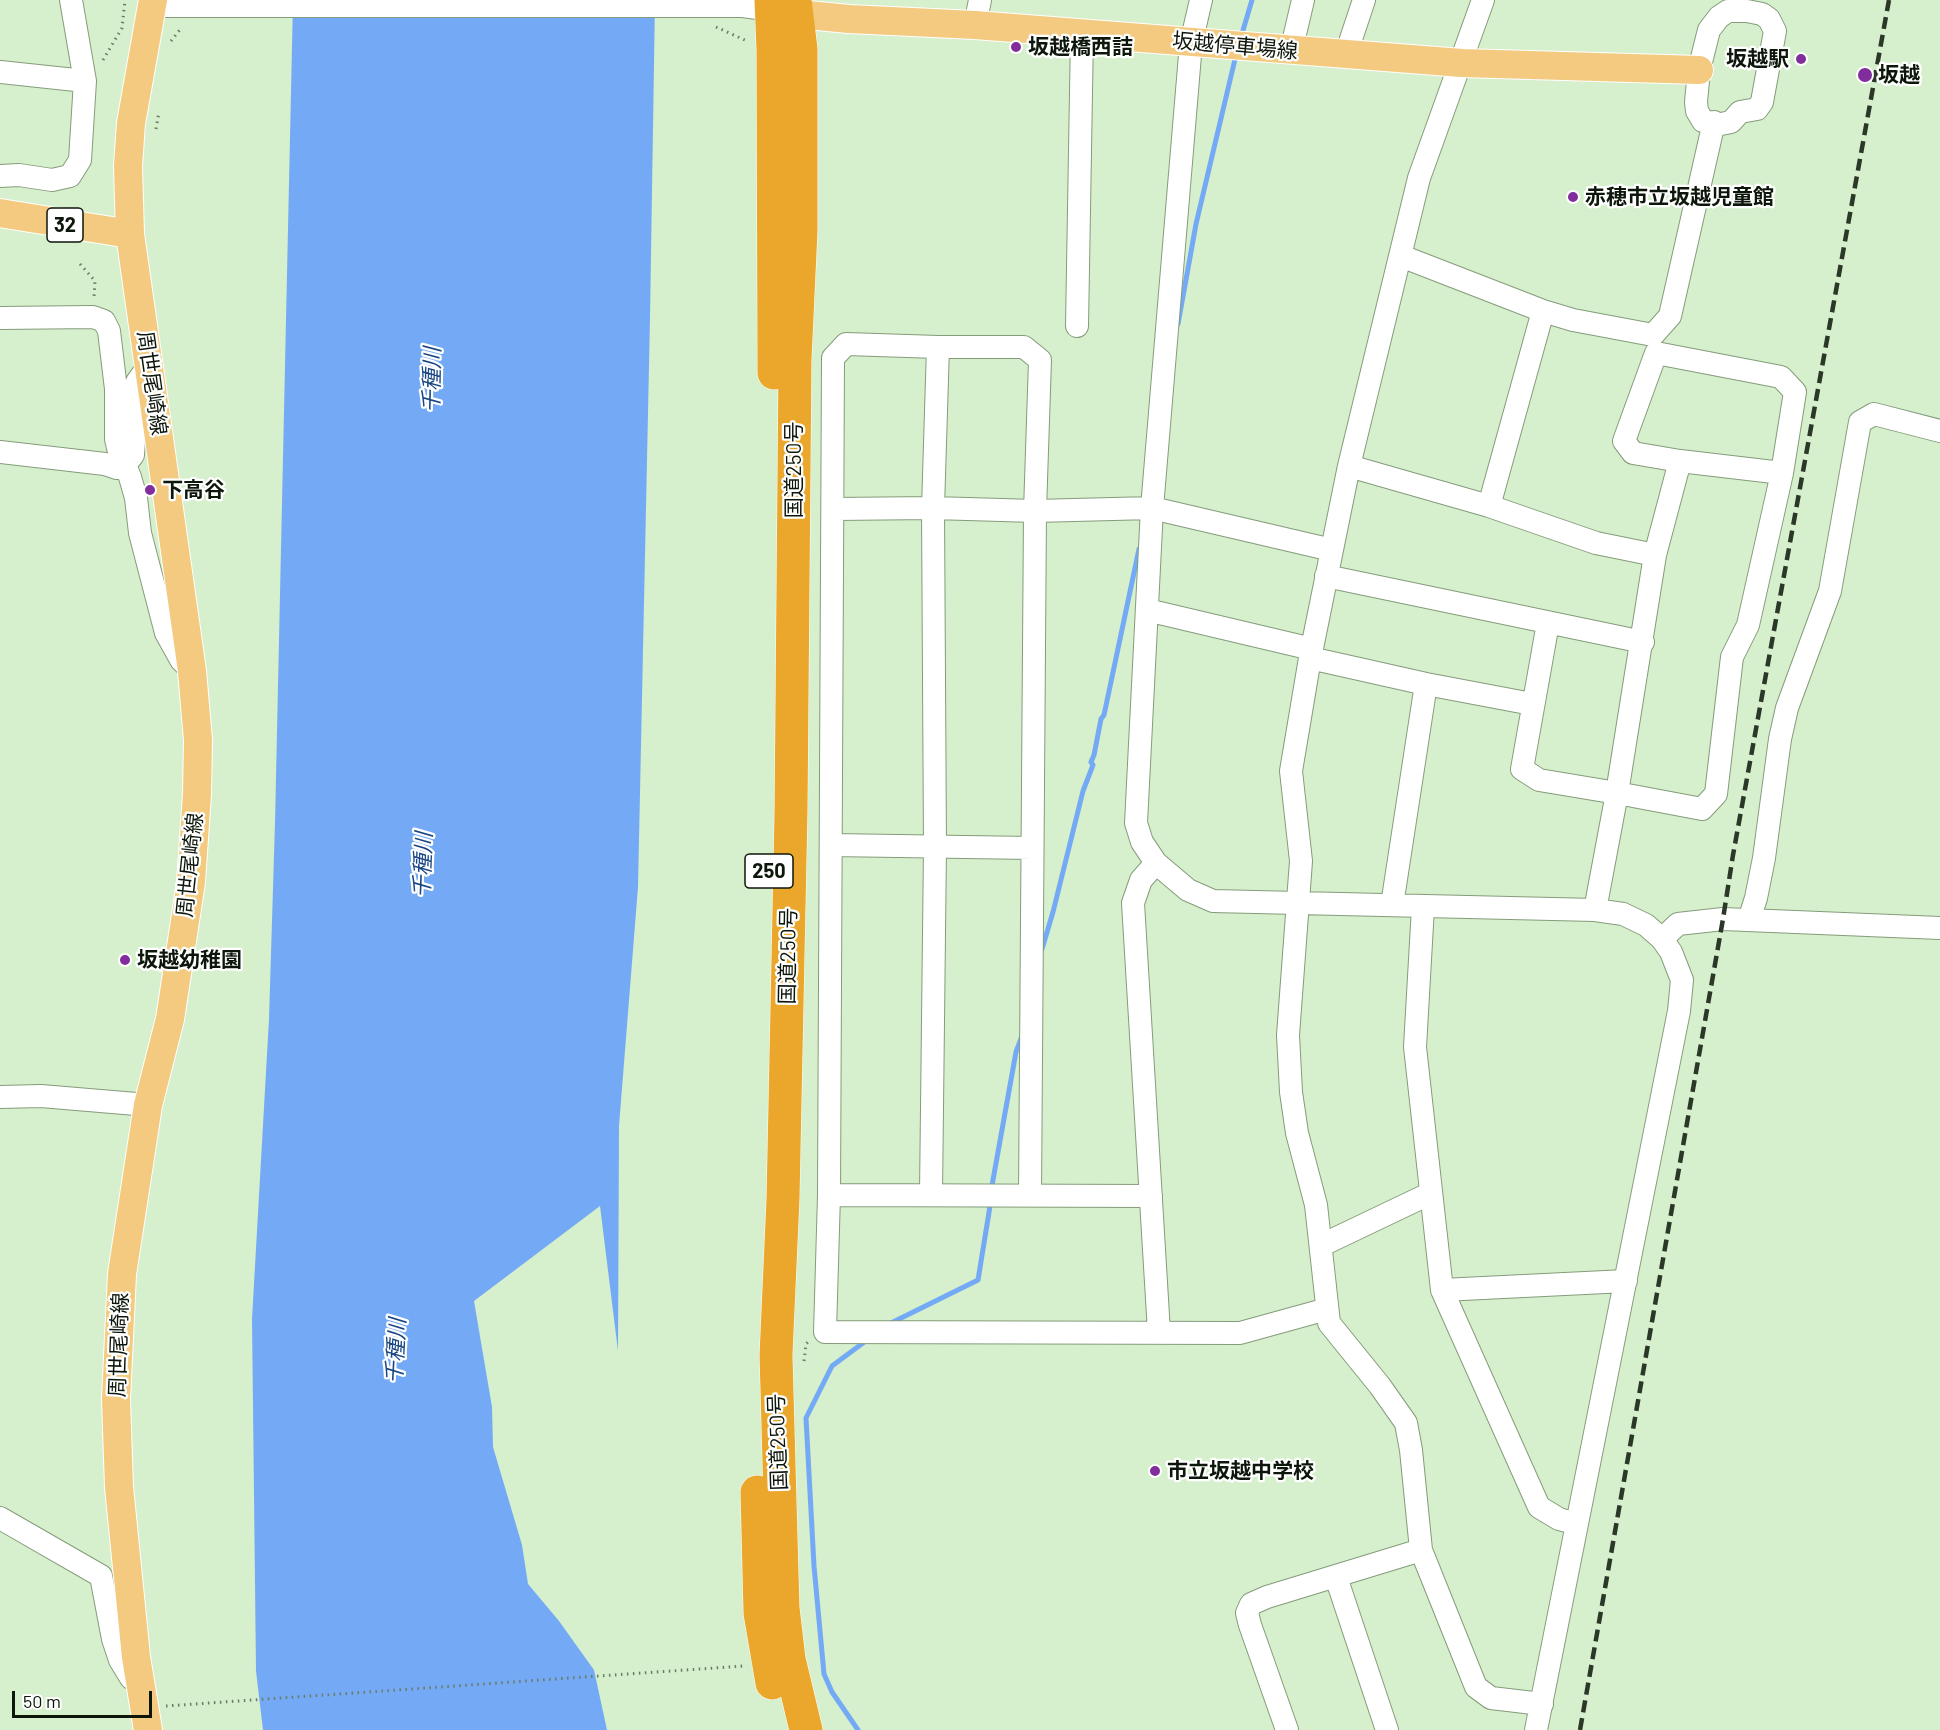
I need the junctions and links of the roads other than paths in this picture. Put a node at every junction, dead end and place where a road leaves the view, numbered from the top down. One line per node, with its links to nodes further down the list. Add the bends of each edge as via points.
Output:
1 (71, 0): 16 (street)
2 (1201, 0): 10 (street)
3 (1303, 0): 11 (street)
4 (1364, 0): 12 (street)
5 (1483, 0): 13 (street)
6 (153, 3): 7 (street); 20 (main road, 周世尾崎線, via 131,123)
7 (776, 6): 8 (main road, 坂越停車場線); 81 (highway, 国道250号 / 250, via 770,836 764,1191 754,1351 760,1613); 82 (highway, 国道250号 / 250, via 801,49 791,812 776,1355 783,1608 789,1659)
8 (978, 12): 9 (main road, 坂越停車場線)
9 (1082, 34): 10 (main road, 坂越停車場線); 24 (street)
10 (1191, 43): 11 (main road, 坂越停車場線); 36 (street)
11 (1291, 51): 12 (main road, 坂越停車場線)
12 (1346, 54): 13 (main road, 坂越停車場線)
13 (1462, 63): 14 (main road, 坂越停車場線); 21 (street, via 1419,178)
14 (1699, 70): 17 (street, via 1697,111 1703,121); 17 (street, via 1709,30 1719,17 1728,11 1747,11 1769,19 1775,31 1762,102 1757,109 1740,112 1731,122)
15 (0, 72): 16 (street)
16 (85, 81): 18 (street, via 80,160 70,176 52,180 19,174)
17 (1714, 123): 25 (street, via 1670,316)
18 (0, 176)
19 (0, 213): 20 (main road, 32)
20 (130, 234): 27 (main road, 周世尾崎線)
21 (1401, 256): 22 (street); 32 (street)
22 (1543, 310): 25 (street); 34 (street)
23 (0, 318): 31 (street, via 93,317 104,321 109,331 116,389 116,439)
24 (1077, 326)
25 (1655, 344): 30 (street, via 1624,441 1633,453); 33 (street, via 1781,377 1795,392)
26 (938, 347): 35 (street); 37 (street, via 846,344 833,358); 38 (street, via 1024,347 1040,360)
27 (149, 365): 31 (street, via 133,395 133,455); 46 (main road, 周世尾崎線)
28 (1940, 431): 58 (street, via 1874,414 1860,422 1830,591 1787,708 1780,739 1764,858)
29 (0, 452): 31 (street, via 117,468)
30 (1680, 461): 33 (street); 40 (street)
31 (125, 465): 46 (street, via 166,633)
32 (1349, 466): 34 (street); 39 (street)
33 (1782, 473): 49 (street, via 1748,625 1732,657 1716,794 1702,809)
34 (1489, 506): 40 (street, via 1596,543)
35 (933, 507): 37 (street); 38 (street); 51 (street)
36 (1152, 508): 38 (street); 39 (street); 42 (street)
37 (834, 509): 50 (street)
38 (1035, 511): 52 (street)
39 (1332, 550): 41 (street)
40 (1655, 555): 44 (street)
41 (1326, 576): 43 (street); 45 (street)
42 (1147, 610): 45 (street); 53 (street, via 1136,823 1142,842)
43 (1548, 623): 44 (street); 48 (street)
44 (1643, 642): 49 (street)
45 (1311, 654): 47 (street); 54 (street, via 1291,771 1301,861)
46 (192, 671): 62 (main road, 周世尾崎線, via 198,740 191,882 170,1019)
47 (1426, 684): 48 (street); 55 (street)
48 (1532, 704): 49 (street, via 1522,768 1539,780)
49 (1617, 793): 57 (street)
50 (831, 845): 51 (street); 66 (street)
51 (935, 847): 52 (street); 64 (street)
52 (1032, 848): 65 (street)
53 (1156, 863): 54 (street, via 1188,890 1213,901); 67 (street, via 1141,880 1133,903)
54 (1297, 903): 55 (street); 68 (street, via 1288,1035 1291,1092)
55 (1392, 905): 56 (street)
56 (1424, 907): 57 (street); 63 (street, via 1415,1047)
57 (1595, 910): 60 (street, via 1623,914 1646,925)
58 (1749, 920): 59 (street); 60 (street, via 1678,924)
59 (1940, 928)
60 (1662, 939): 69 (street, via 1682,980 1679,1011)
61 (0, 1097): 62 (street, via 41,1096)
62 (148, 1105): 77 (main road, 周世尾崎線, via 122,1274 116,1399 119,1487)
63 (1431, 1193): 68 (street); 70 (street)
64 (931, 1194): 65 (street); 66 (street)
65 (1030, 1194): 67 (street)
66 (829, 1195): 72 (street, via 825,1332)
67 (1151, 1196): 72 (street)
68 (1322, 1245): 71 (street)
69 (1626, 1281): 70 (street); 74 (street)
70 (1442, 1290): 74 (street, via 1539,1507 1559,1520)
71 (1327, 1309): 72 (street, via 1240,1333); 75 (street, via 1329,1323 1406,1424)
72 (1159, 1332)
73 (0, 1518): 77 (street, via 101,1576 120,1660 131,1678)
74 (1577, 1524): 78 (street)
75 (1421, 1550): 76 (street); 78 (street, via 1476,1687 1491,1698)
76 (1336, 1577): 83 (street, via 1266,1597 1251,1604 1247,1613); 84 (street)
77 (139, 1679): 79 (main road, 周世尾崎線)
78 (1542, 1704): 80 (street)
79 (154, 1718)
80 (1536, 1728)
81 (783, 1730)
82 (806, 1730)
83 (1287, 1730)
84 (1387, 1730)

